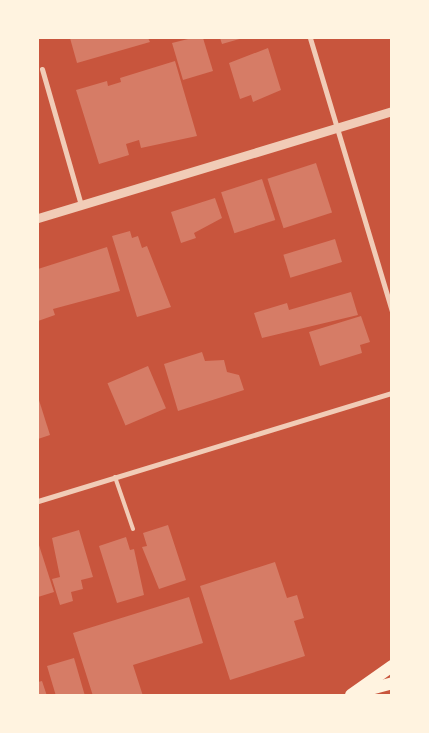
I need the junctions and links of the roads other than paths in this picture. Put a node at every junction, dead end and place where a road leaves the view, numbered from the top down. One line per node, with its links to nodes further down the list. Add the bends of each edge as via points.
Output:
1 (310, 38): 4 (street)
2 (42, 69): 5 (street)
3 (392, 111): 4 (street)
4 (337, 129): 5 (street); 7 (street)
5 (82, 205): 6 (street)
6 (38, 218)
7 (392, 311)
8 (392, 393): 9 (street)
9 (115, 477): 10 (street); 11 (lane)
10 (38, 501)
11 (133, 530)
12 (392, 666): 14 (main road)
13 (392, 683): 14 (main road)
14 (350, 695)

